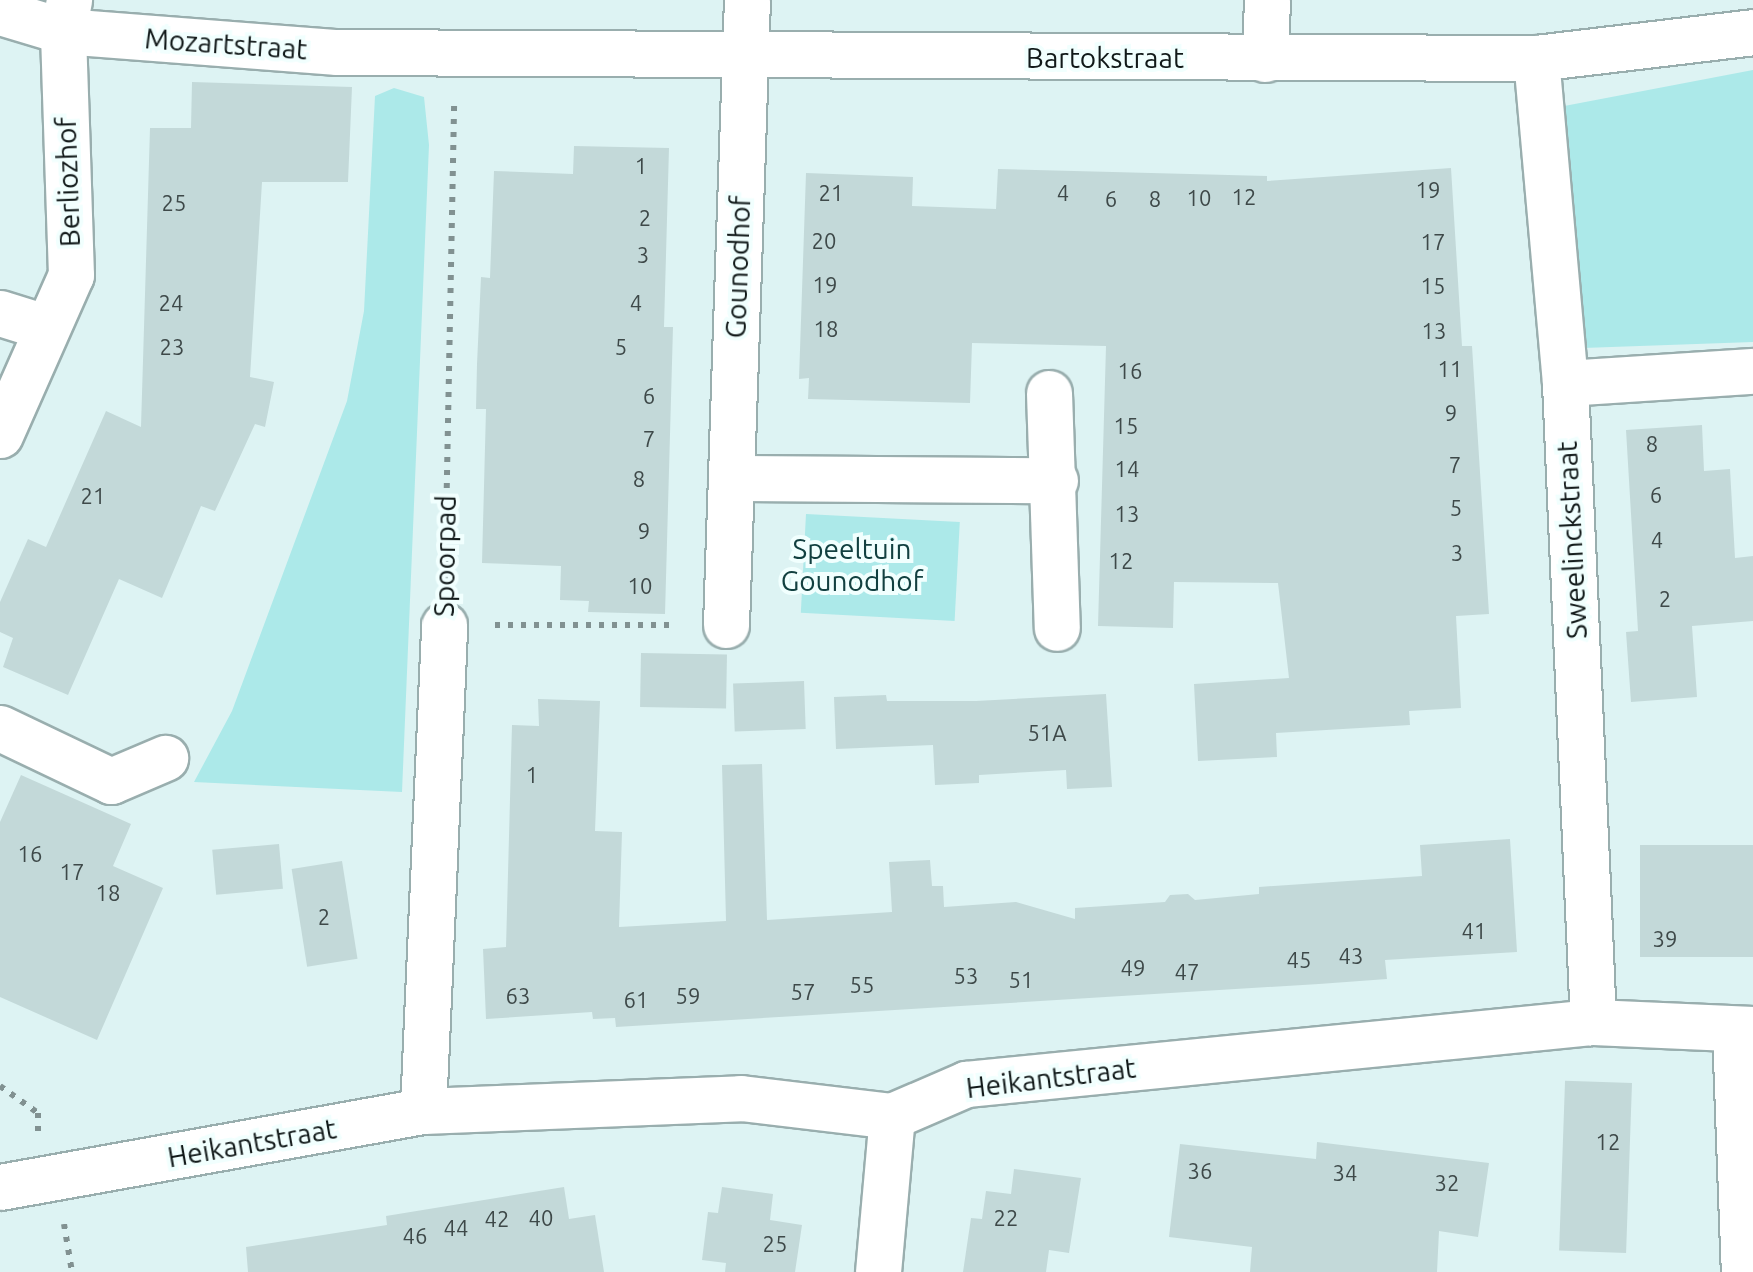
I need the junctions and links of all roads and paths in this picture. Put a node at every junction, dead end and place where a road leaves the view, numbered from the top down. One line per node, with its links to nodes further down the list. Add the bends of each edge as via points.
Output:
1 (747, 0): 7 (street, Gounodhof)
2 (1266, 0): 8 (street)
3 (0, 12): 4 (street, Mozartstraat)
4 (66, 16): 6 (street, Mozartstraat, via 337,52); 11 (street, Berliozhof, via 72,274)
5 (1753, 32): 9 (street, Bartokstraat)
6 (454, 52): 7 (street, Bartokstraat); 19 (path, Spoorpad)
7 (746, 56): 8 (street, Bartokstraat); 16 (street, Gounodhof)
8 (1265, 58): 9 (street, Bartokstraat)
9 (1536, 58): 13 (street, Sweelinckstraat)
10 (0, 313): 11 (street)
11 (45, 326): 15 (street, Berliozhof)
12 (1753, 371): 13 (street)
13 (1565, 383): 23 (street, Sweelinckstraat)
14 (1050, 393): 17 (street)
15 (0, 434)
16 (731, 478): 17 (street); 18 (street, Gounodhof)
17 (1055, 480): 20 (street)
18 (726, 624): 19 (path)
19 (444, 625): 25 (street, Spoorpad)
20 (1056, 628)
21 (0, 728): 22 (street, via 111,781)
22 (165, 758)
23 (1594, 1022): 24 (street, Heikantstraat); 26 (street, Heikantstraat, via 966,1084)
24 (1744, 1029): 29 (street)
25 (424, 1111): 26 (street, Heikantstraat, via 741,1098); 27 (street, Heikantstraat)
26 (892, 1116): 28 (street)
27 (0, 1187)
28 (878, 1272)
29 (1744, 1272)

